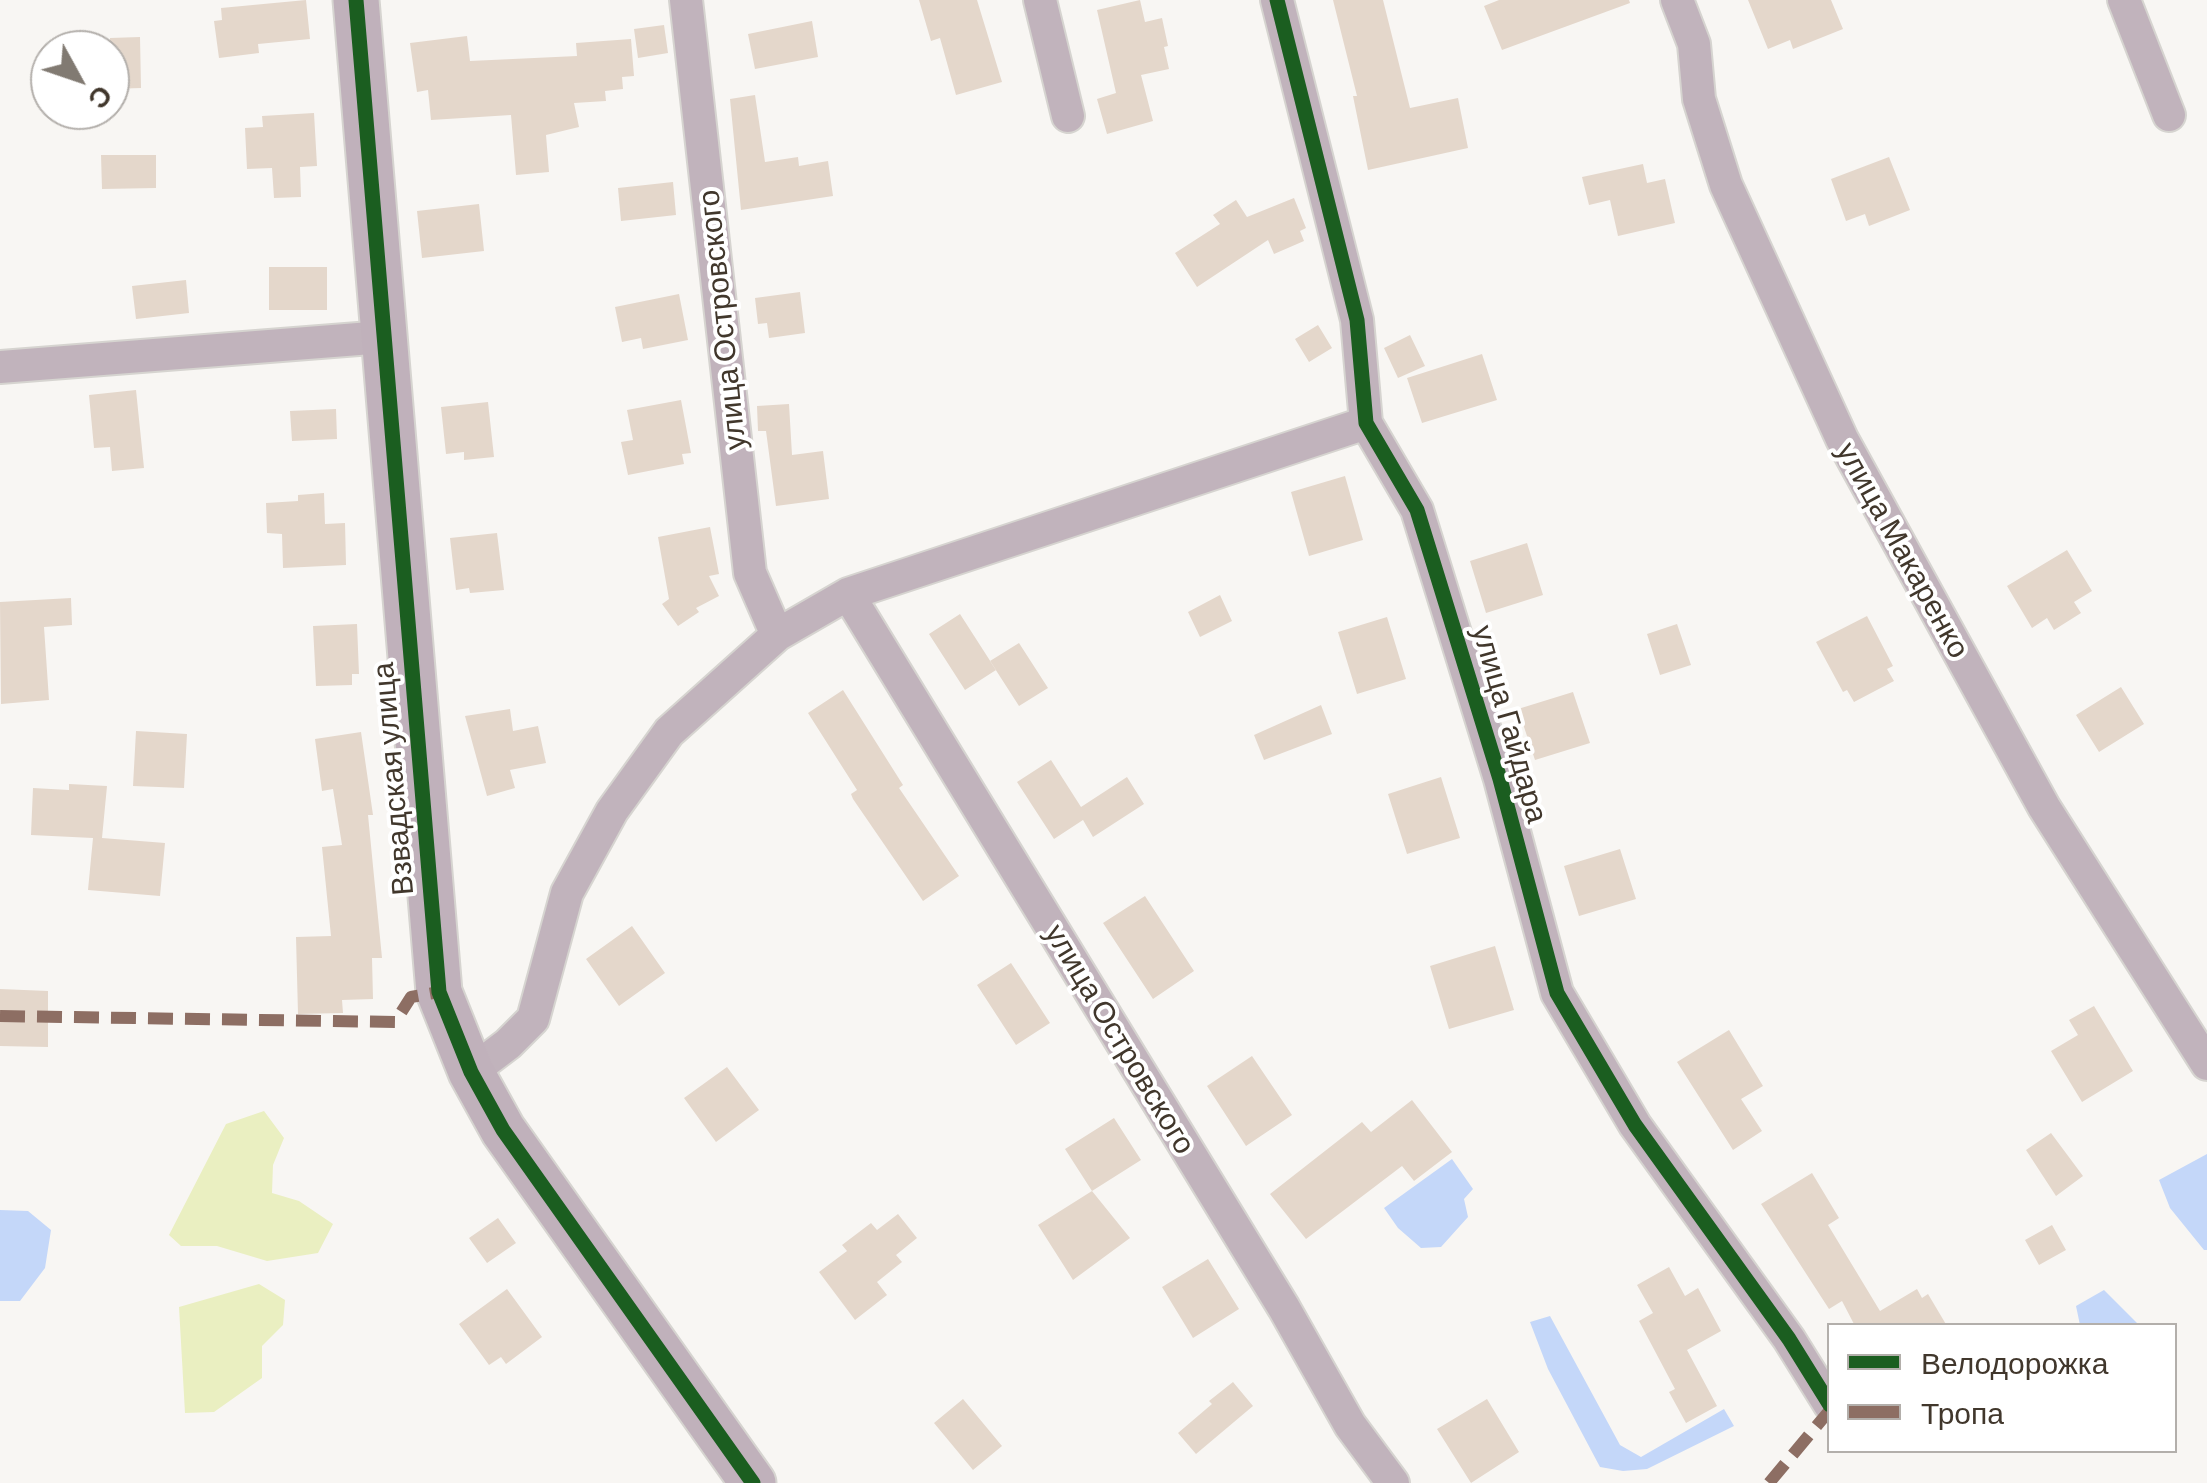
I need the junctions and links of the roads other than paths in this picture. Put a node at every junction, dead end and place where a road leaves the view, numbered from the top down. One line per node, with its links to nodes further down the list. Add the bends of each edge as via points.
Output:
1 (356, 0): 9 (street, Взвадская улица)
2 (686, 0): 13 (street, улица Островского, via 750,573)
3 (1040, 0): 8 (street)
4 (1277, 0): 11 (street, улица Гайдара, via 1357,320)
5 (1677, 0): 14 (street, улица Макаренко, via 1694,44 1699,99 1726,185 1842,439 2044,807)
6 (2124, 0): 7 (street)
7 (2169, 115)
8 (1068, 116)
9 (384, 337): 10 (street); 15 (street, Взвадская улица, via 439,992)
10 (0, 367)
11 (1366, 423): 12 (street); 16 (street, улица Гайдара, via 1417,510 1557,993 1635,1125)
12 (848, 594): 13 (street); 18 (street, улица Островского, via 1350,1426)
13 (777, 636): 15 (street, via 670,732 612,811 567,893 532,1018)
14 (2207, 1064)
15 (471, 1072): 17 (street, Взвадская улица, via 503,1130)
16 (1827, 1400)
17 (747, 1474)
18 (1392, 1483)

